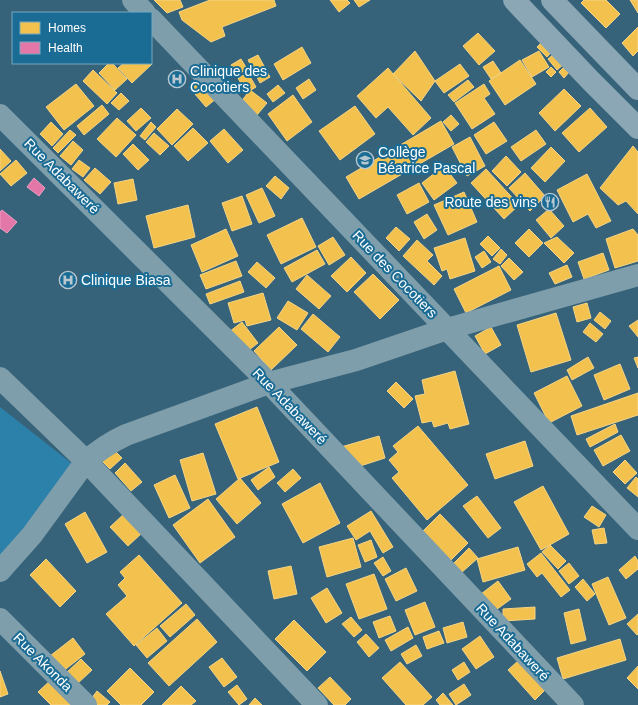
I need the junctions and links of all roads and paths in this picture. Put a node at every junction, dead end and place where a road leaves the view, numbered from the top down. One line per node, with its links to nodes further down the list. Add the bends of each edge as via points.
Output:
1 (133, 0): 4 (street)
2 (514, 0): 8 (highway)
3 (552, 0): 6 (highway)
4 (144, 12)
5 (152, 20): 10 (street, Rue des Cocotiers)
6 (638, 89)
7 (0, 115): 12 (street, Rue Adabaweré)
8 (638, 128)
9 (638, 275): 10 (street)
10 (447, 329): 12 (street, via 356,360); 14 (street, Rue des Cocotiers)
11 (0, 378): 13 (street)
12 (269, 383): 13 (street, via 126,435 100,448); 19 (street, Rue Adabaweré)
13 (86, 461): 15 (street, via 32,535); 18 (street)
14 (638, 529)
15 (0, 571)
16 (0, 619): 17 (street, Rue Akonda)
17 (86, 705)
18 (316, 705)
19 (573, 705)

